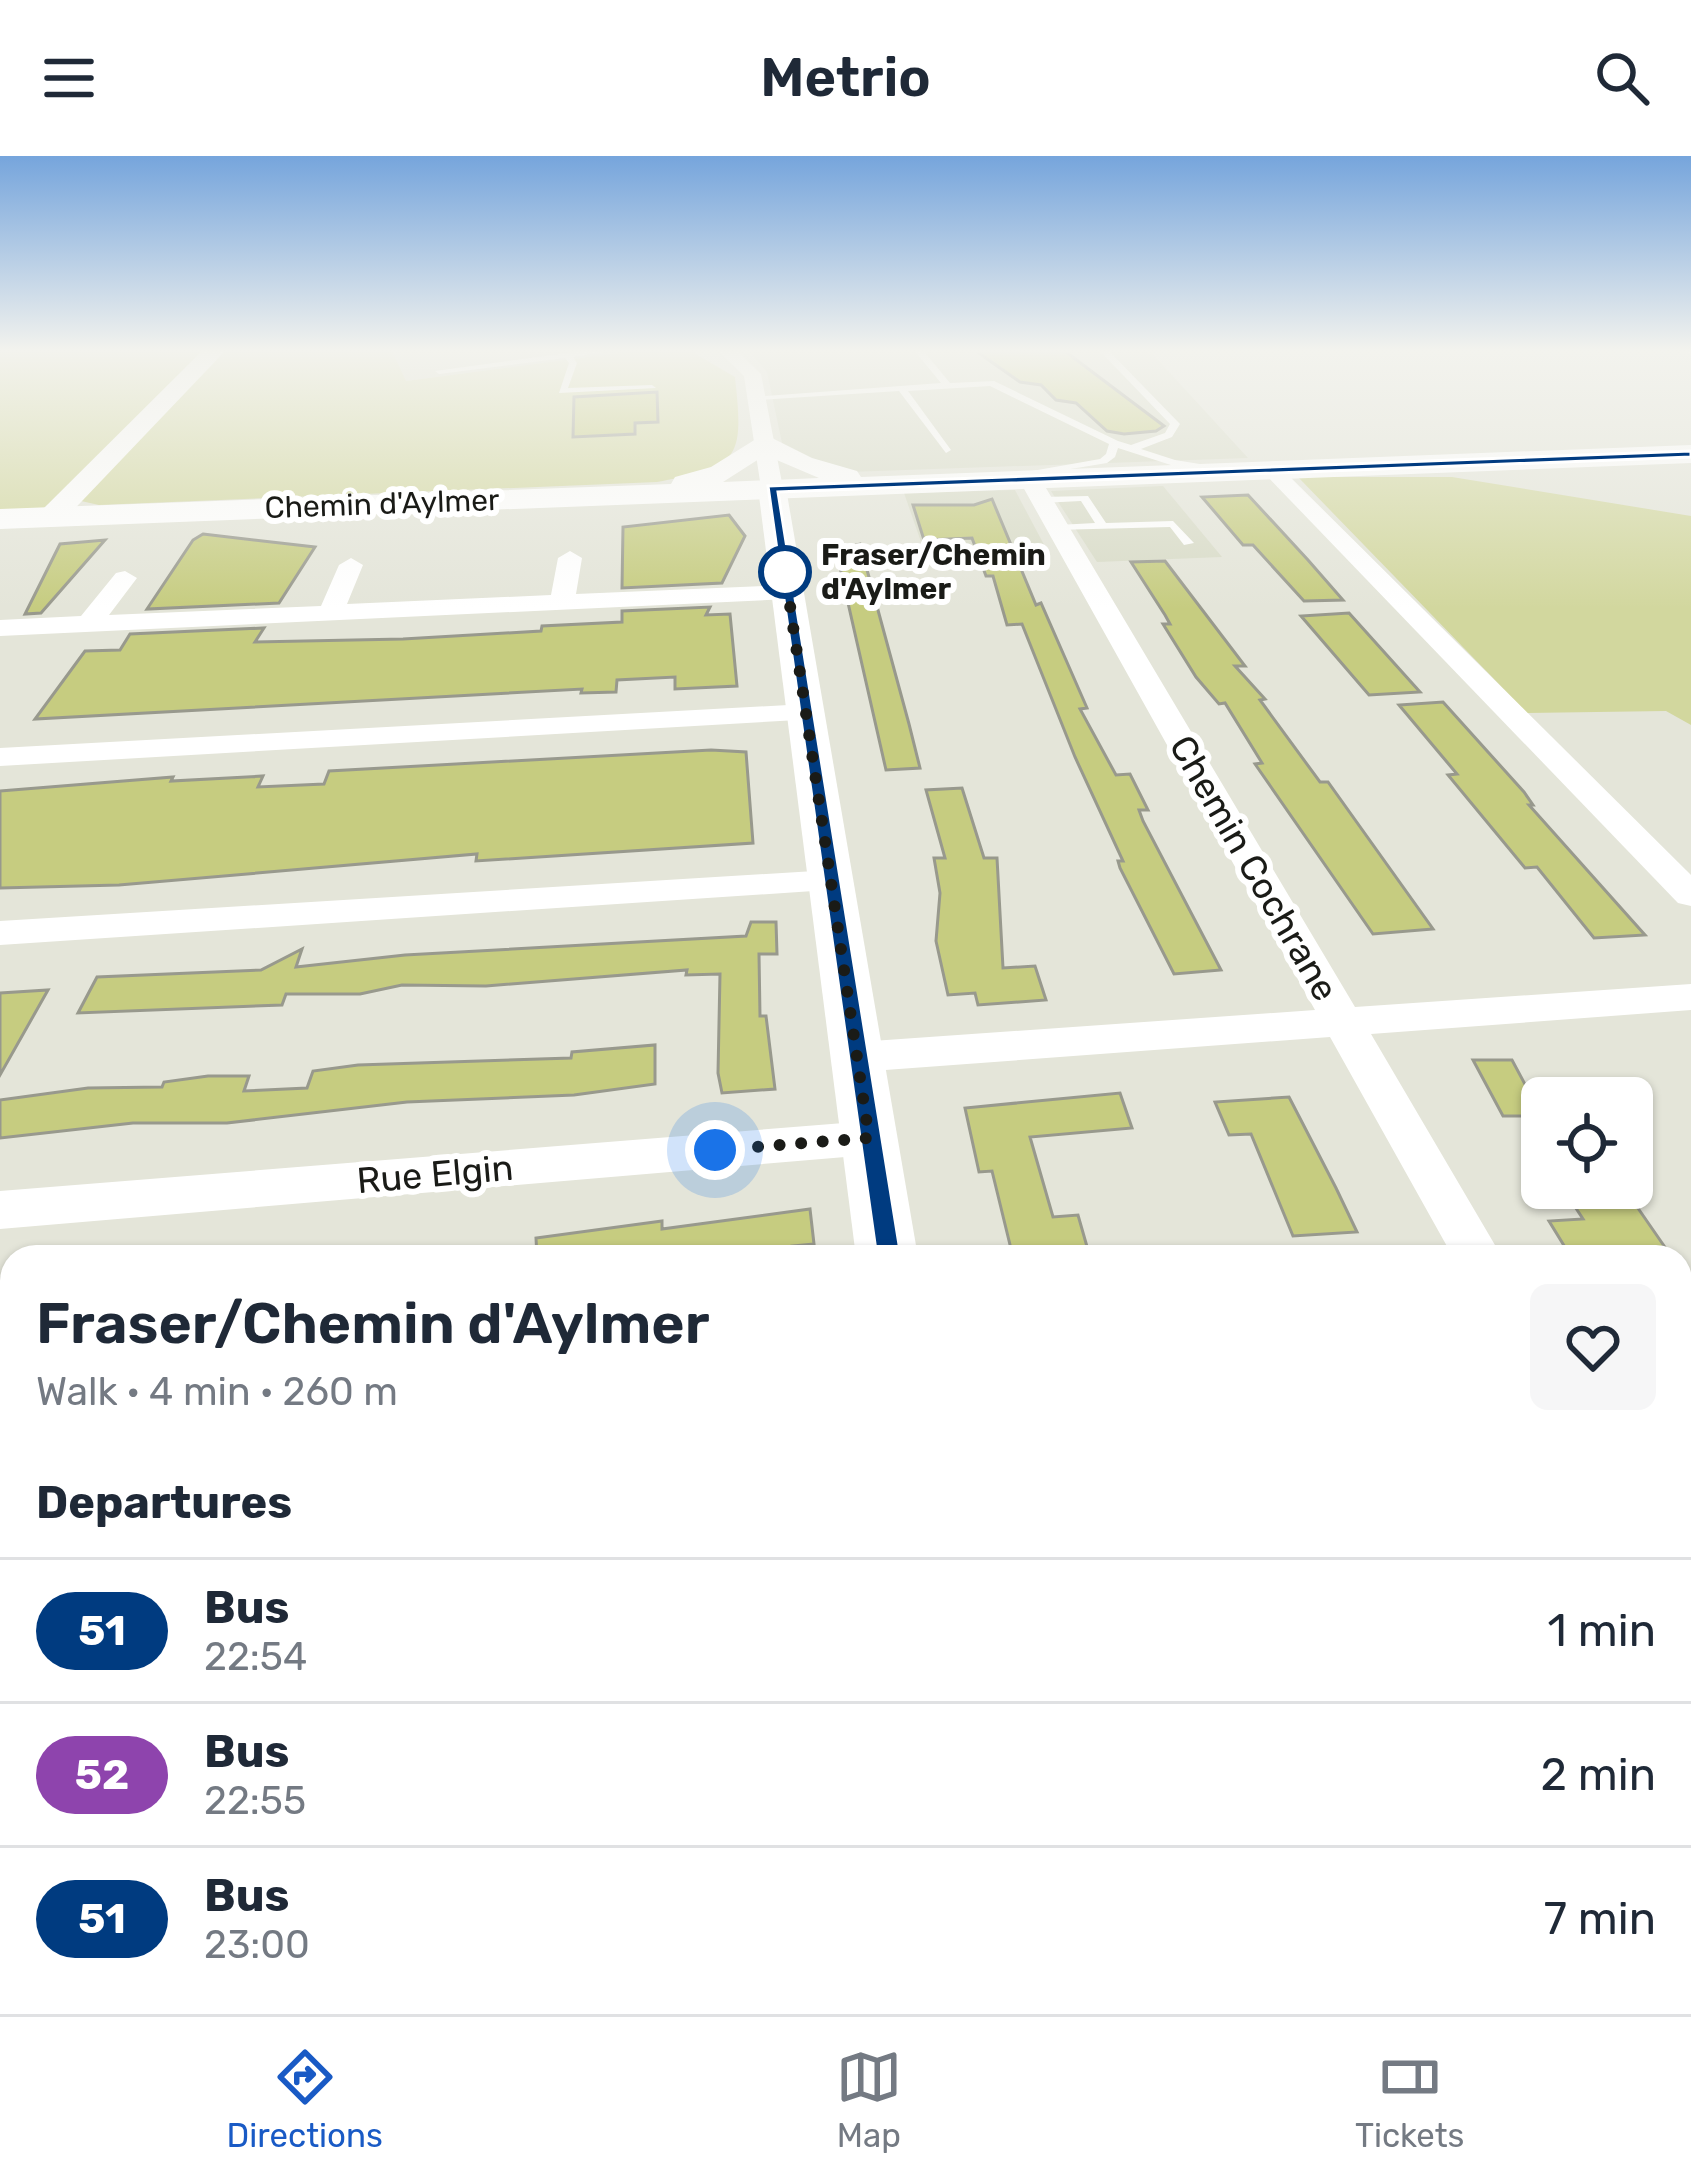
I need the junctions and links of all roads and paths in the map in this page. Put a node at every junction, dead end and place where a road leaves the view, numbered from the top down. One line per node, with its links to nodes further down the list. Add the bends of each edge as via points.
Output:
1 (131, 436): 16 (street)
2 (763, 436): 6 (street)
3 (936, 436): 9 (lane)
4 (1100, 436): 7 (lane)
5 (1167, 436): 8 (lane)
6 (764, 442): 12 (main road, via 816,470); 13 (street); 14 (main road, via 722,473)
7 (1114, 443): 8 (lane); 15 (lane, via 1103,461)
8 (1133, 448): 11 (lane, via 1174,463)
9 (946, 450)
10 (1691, 451): 11 (main road, Chemin d'Aylmer)
11 (1257, 469): 15 (main road, Chemin d'Aylmer); 31 (street)
12 (912, 483): 13 (main road, Chemin d'Aylmer); 15 (main road, Chemin d'Aylmer)
13 (772, 488): 14 (main road, Chemin d'Aylmer); 23 (street)
14 (615, 495): 16 (main road, Chemin d'Aylmer)
15 (1032, 497): 18 (lane); 18 (lane, via 1084,498); 34 (street, Chemin Cochrane)
16 (52, 517): 17 (main road, Chemin d'Aylmer)
17 (0, 519)
18 (1103, 526): 19 (lane, via 1173,524)
19 (1188, 543)
20 (569, 558): 24 (street)
21 (351, 565): 25 (street)
22 (125, 578): 26 (street)
23 (788, 592): 24 (street); 28 (street)
24 (562, 602): 25 (street)
25 (331, 612): 26 (street)
26 (89, 623): 27 (street)
27 (0, 628)
28 (806, 713): 29 (street); 30 (street)
29 (0, 757)
30 (831, 880): 32 (street); 35 (street)
31 (1691, 895)
32 (0, 933)
33 (1691, 997): 34 (street)
34 (1342, 1021): 35 (street); 39 (street, Chemin Cochrane)
35 (857, 1057): 36 (street)
36 (869, 1138): 37 (street, Rue Elgin); 38 (street)
37 (0, 1210)
38 (885, 1245)
39 (1471, 1245)

